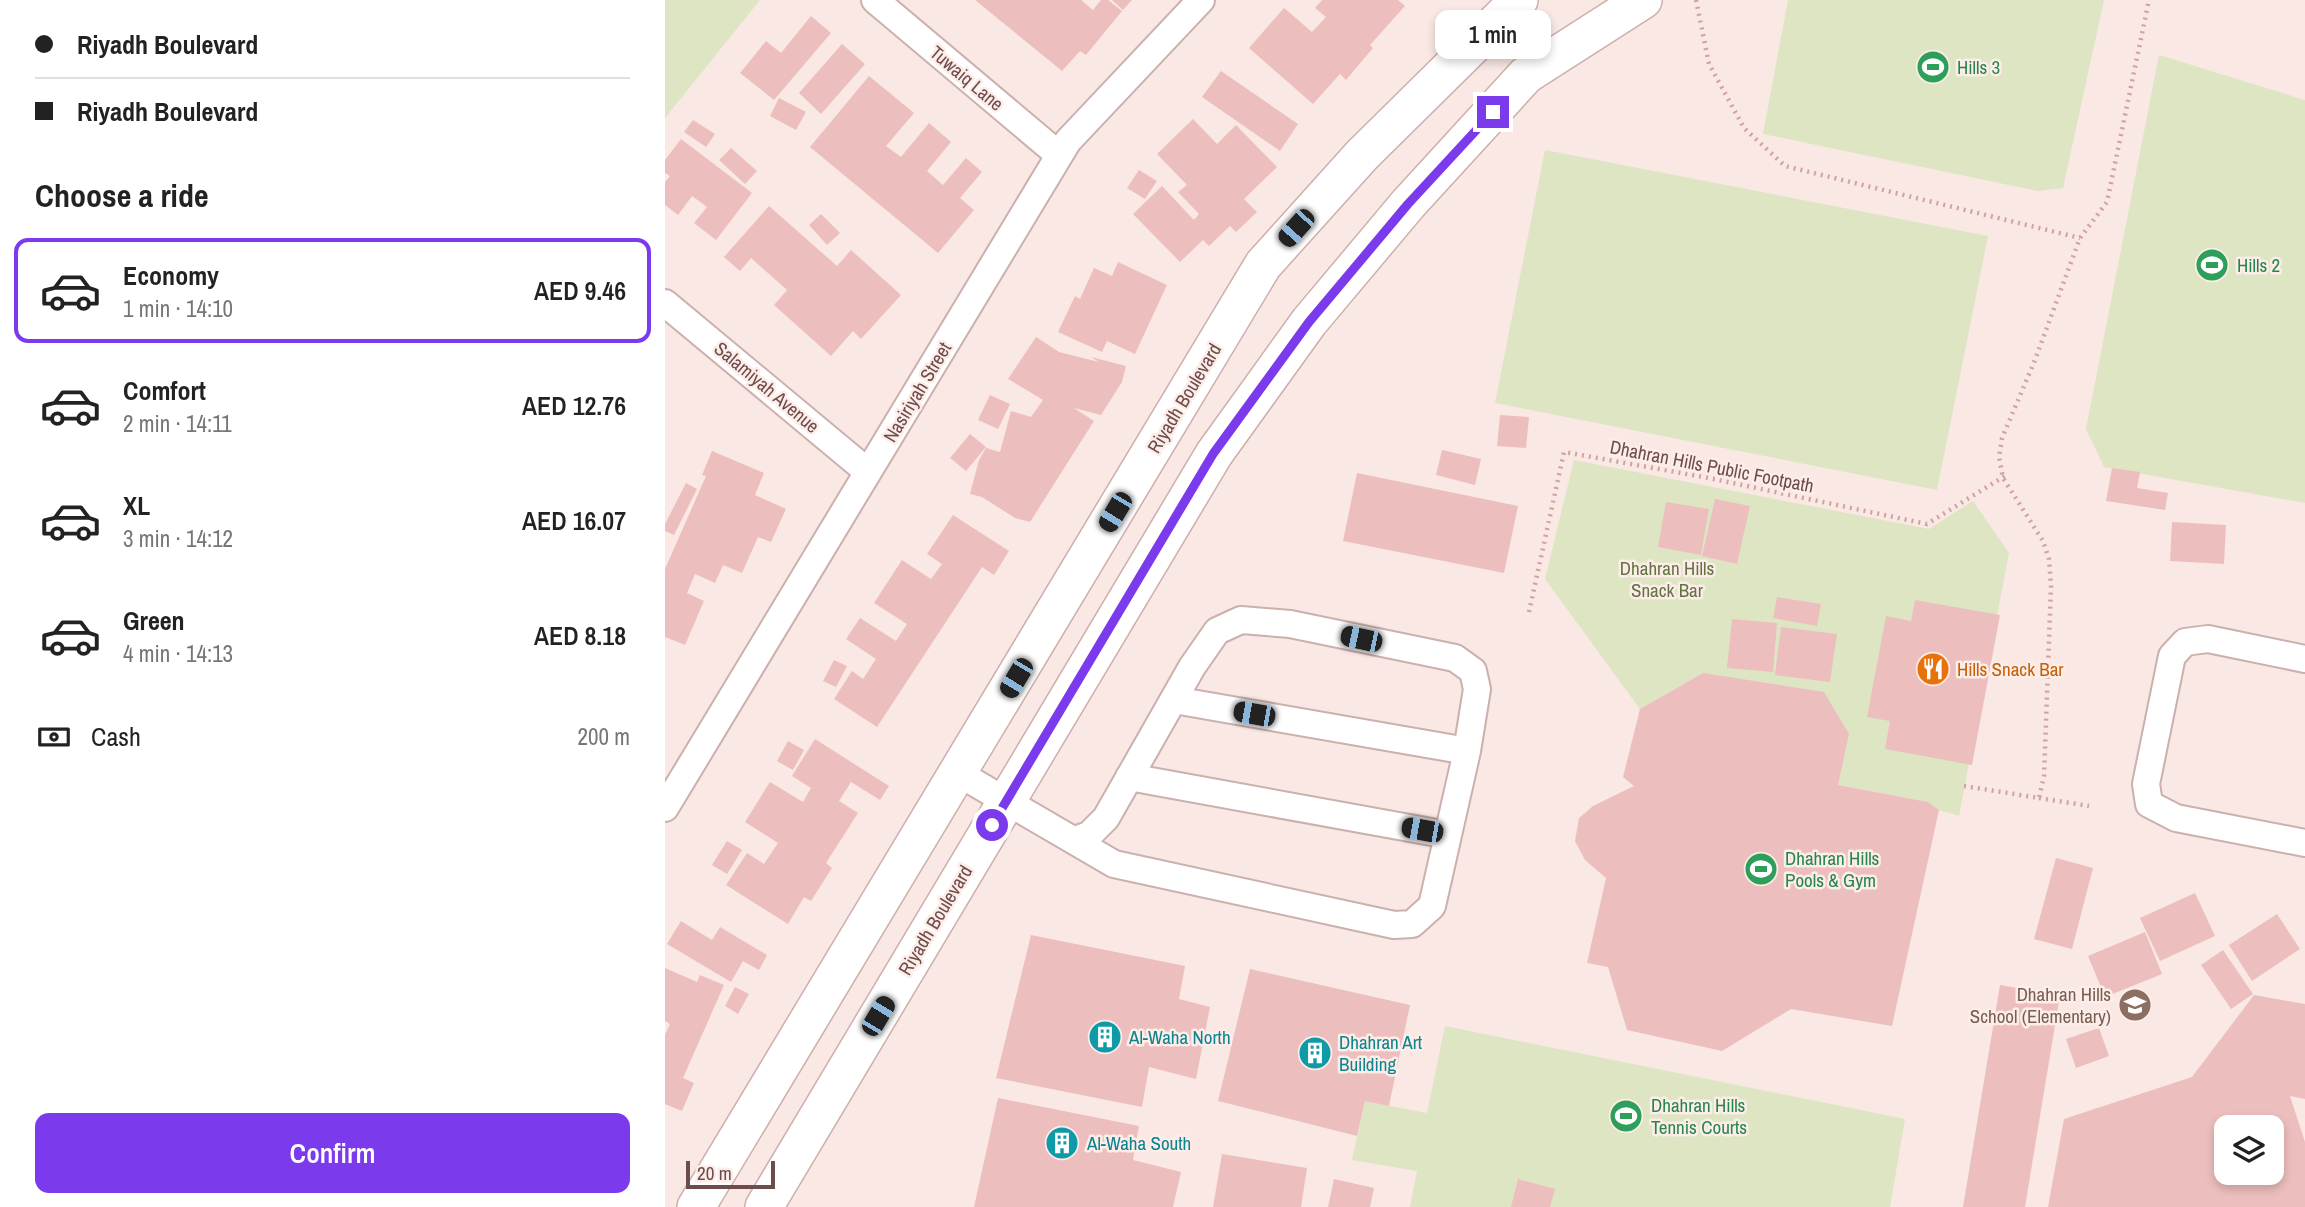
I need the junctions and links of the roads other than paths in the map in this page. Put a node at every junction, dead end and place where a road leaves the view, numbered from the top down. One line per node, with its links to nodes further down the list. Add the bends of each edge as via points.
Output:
1 (875, 0): 5 (street, Tuwaiq Lane)
2 (1201, 0): 5 (street, Nasiriyah Street)
3 (1519, 0): 11 (main road, Riyadh Boulevard, via 1362,155 1263,265)
4 (1643, 0): 13 (main road, Riyadh Boulevard, via 1526,75 1408,204 1309,322 1213,454)
5 (1059, 155): 7 (street, Nasiriyah Street)
6 (665, 303): 7 (street, Salamiyah Avenue)
7 (868, 472): 14 (street, Nasiriyah Street)
8 (2305, 659): 17 (street, via 2208,639 2185,642 2172,656 2146,784 2149,804 2176,818)
9 (1174, 700): 10 (street); 10 (street, via 1217,631 1241,620 1290,624 1455,658 1473,671 1477,689); 12 (street)
10 (1467, 751): 15 (street)
11 (958, 773): 13 (street); 18 (main road, Riyadh Boulevard)
12 (1129, 777): 15 (street); 16 (street, via 1105,818 1089,835)
13 (1006, 801): 16 (street); 19 (main road, Riyadh Boulevard)
14 (665, 808)
15 (1448, 835): 16 (street, via 1432,906 1412,923 1394,925 1114,864)
16 (1075, 840)
17 (2305, 843)
18 (697, 1207)
19 (764, 1207)

